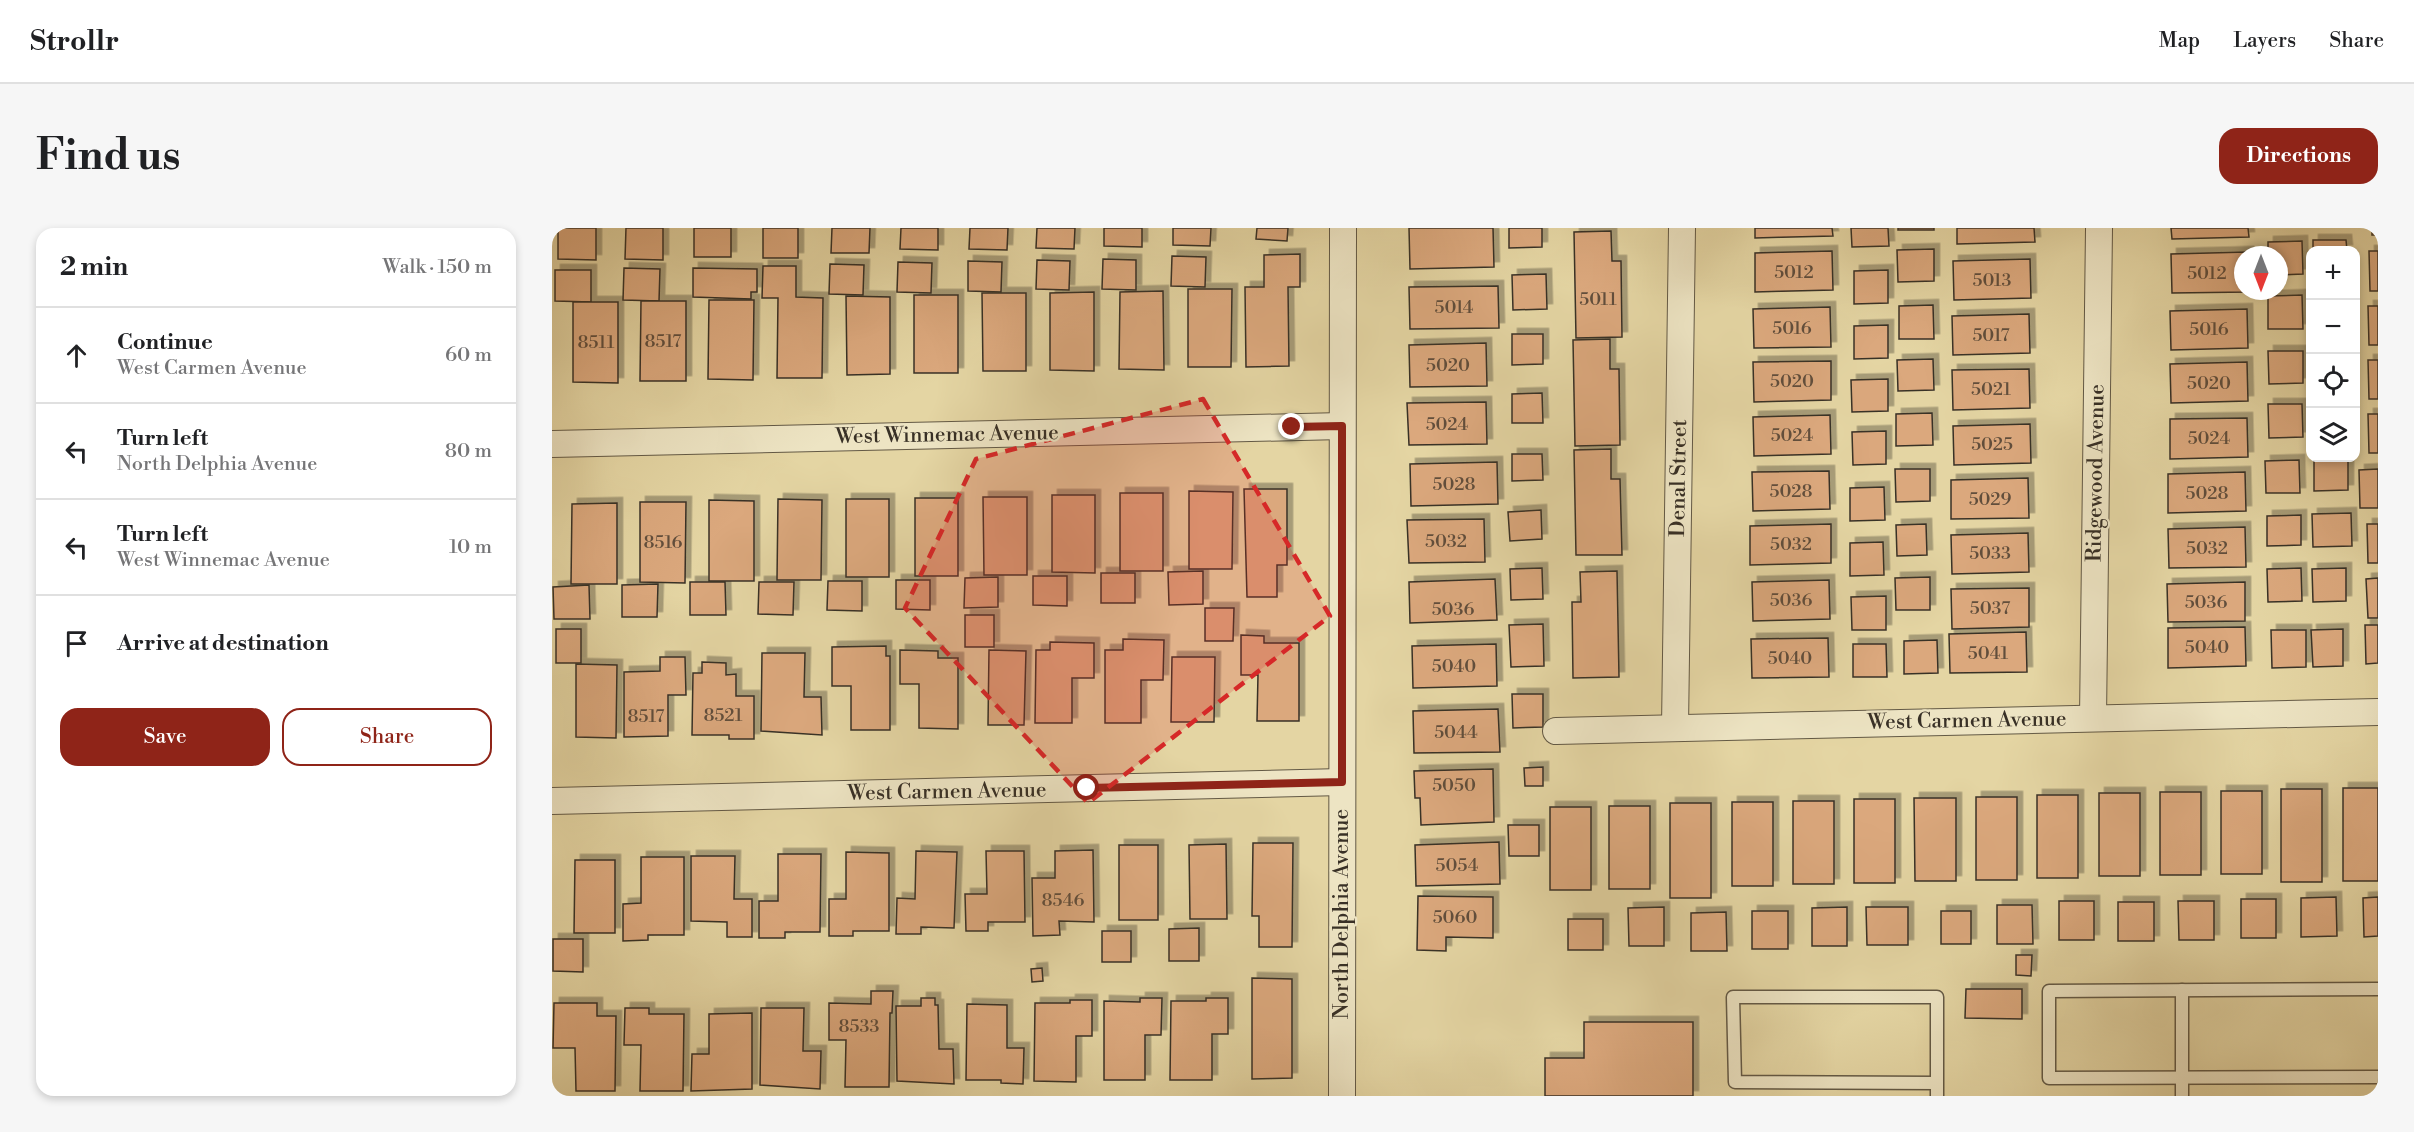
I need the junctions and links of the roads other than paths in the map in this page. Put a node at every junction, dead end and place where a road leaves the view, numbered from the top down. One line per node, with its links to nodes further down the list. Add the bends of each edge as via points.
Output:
1 (1343, 228): 4 (street, North Delphia Avenue)
2 (1682, 228): 8 (street, Denal Street)
3 (2100, 228): 7 (street, Ridgewood Avenue)
4 (1342, 426): 5 (street, West Winnemac Avenue); 10 (street, North Delphia Avenue)
5 (552, 444)
6 (2378, 712): 7 (street, West Carmen Avenue)
7 (2093, 718): 8 (street, West Carmen Avenue)
8 (1675, 727): 9 (street, West Carmen Avenue)
9 (1556, 731)
10 (1342, 782): 11 (street, West Carmen Avenue); 17 (street, North Delphia Avenue)
11 (552, 801)
12 (2378, 989): 13 (lane)
13 (2182, 990): 15 (lane); 15 (lane, via 2049,991 2049,1078)
14 (2378, 1077): 15 (lane)
15 (2182, 1078): 19 (lane)
16 (1936, 1083): 16 (lane, via 1936,997 1733,997 1735,1082); 18 (lane)
17 (1342, 1096)
18 (1936, 1096)
19 (2182, 1096)

